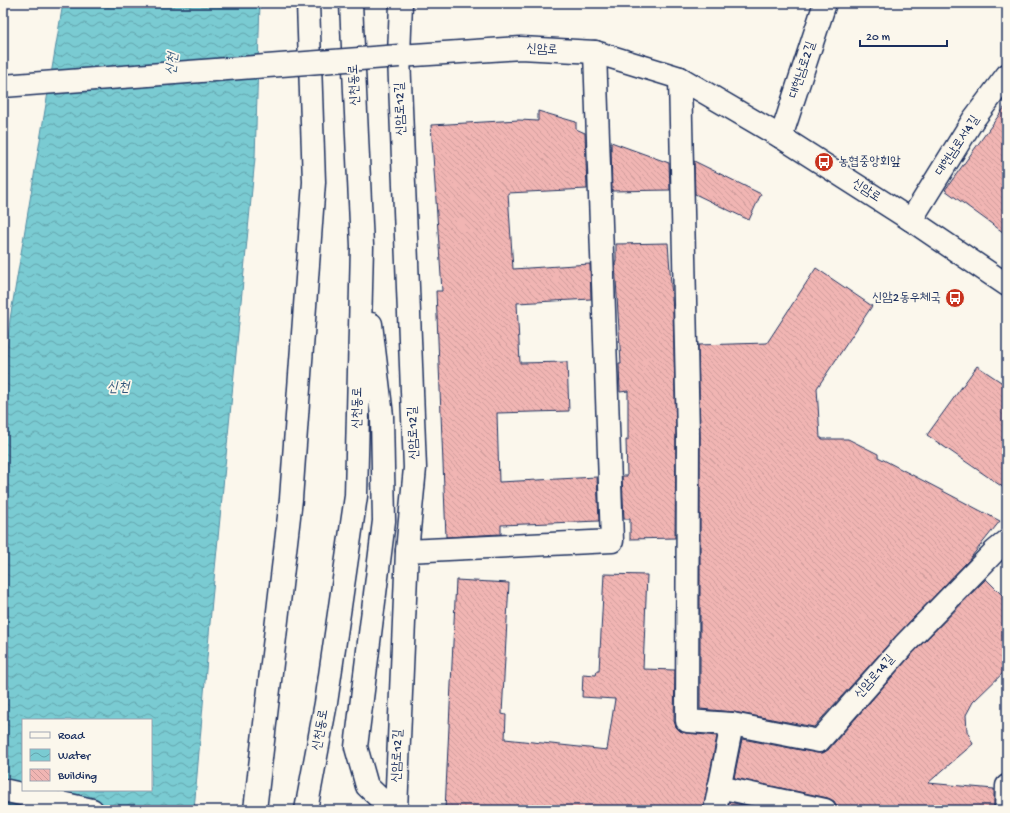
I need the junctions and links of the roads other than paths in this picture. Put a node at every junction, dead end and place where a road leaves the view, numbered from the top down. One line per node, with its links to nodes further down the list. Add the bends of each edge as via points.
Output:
1 (308, 3): 21 (main road, via 314,182 291,499)
2 (351, 3): 12 (main road, 신천동로)
3 (401, 3): 6 (main road, 신암로12길)
4 (826, 3): 10 (main road, 대현남로2길)
5 (595, 52): 6 (main road, 신암로, via 521,48); 8 (main road, 신암로); 14 (main road, via 612,541)
6 (399, 56): 9 (main road, 신암로, bridge); 14 (main road, 신암로12길, via 415,468)
7 (1007, 74): 11 (main road, 대현남로서4길, via 973,120)
8 (680, 78): 10 (main road, 신암로); 16 (main road, 신암로14길, via 688,435 687,721)
9 (3, 86)
10 (781, 137): 11 (main road, 신암로)
11 (911, 220): 13 (main road, 신암로)
12 (362, 246): 22 (main road, 신천동로, via 356,496 326,703); 23 (main road, via 382,416 384,521 356,747 367,786)
13 (1007, 285)
14 (407, 551): 24 (main road, 신암로12길)
15 (1003, 552): 16 (main road, 신암로14길, via 904,645 819,741)
16 (732, 724): 18 (main road)
17 (1007, 786): 27 (main road)
18 (719, 787): 25 (main road); 26 (main road)
19 (3, 790): 20 (main road)
20 (92, 810)
21 (255, 810)
22 (306, 810)
23 (392, 810)
24 (396, 810)
25 (714, 810)
26 (825, 810)
27 (1006, 810)

